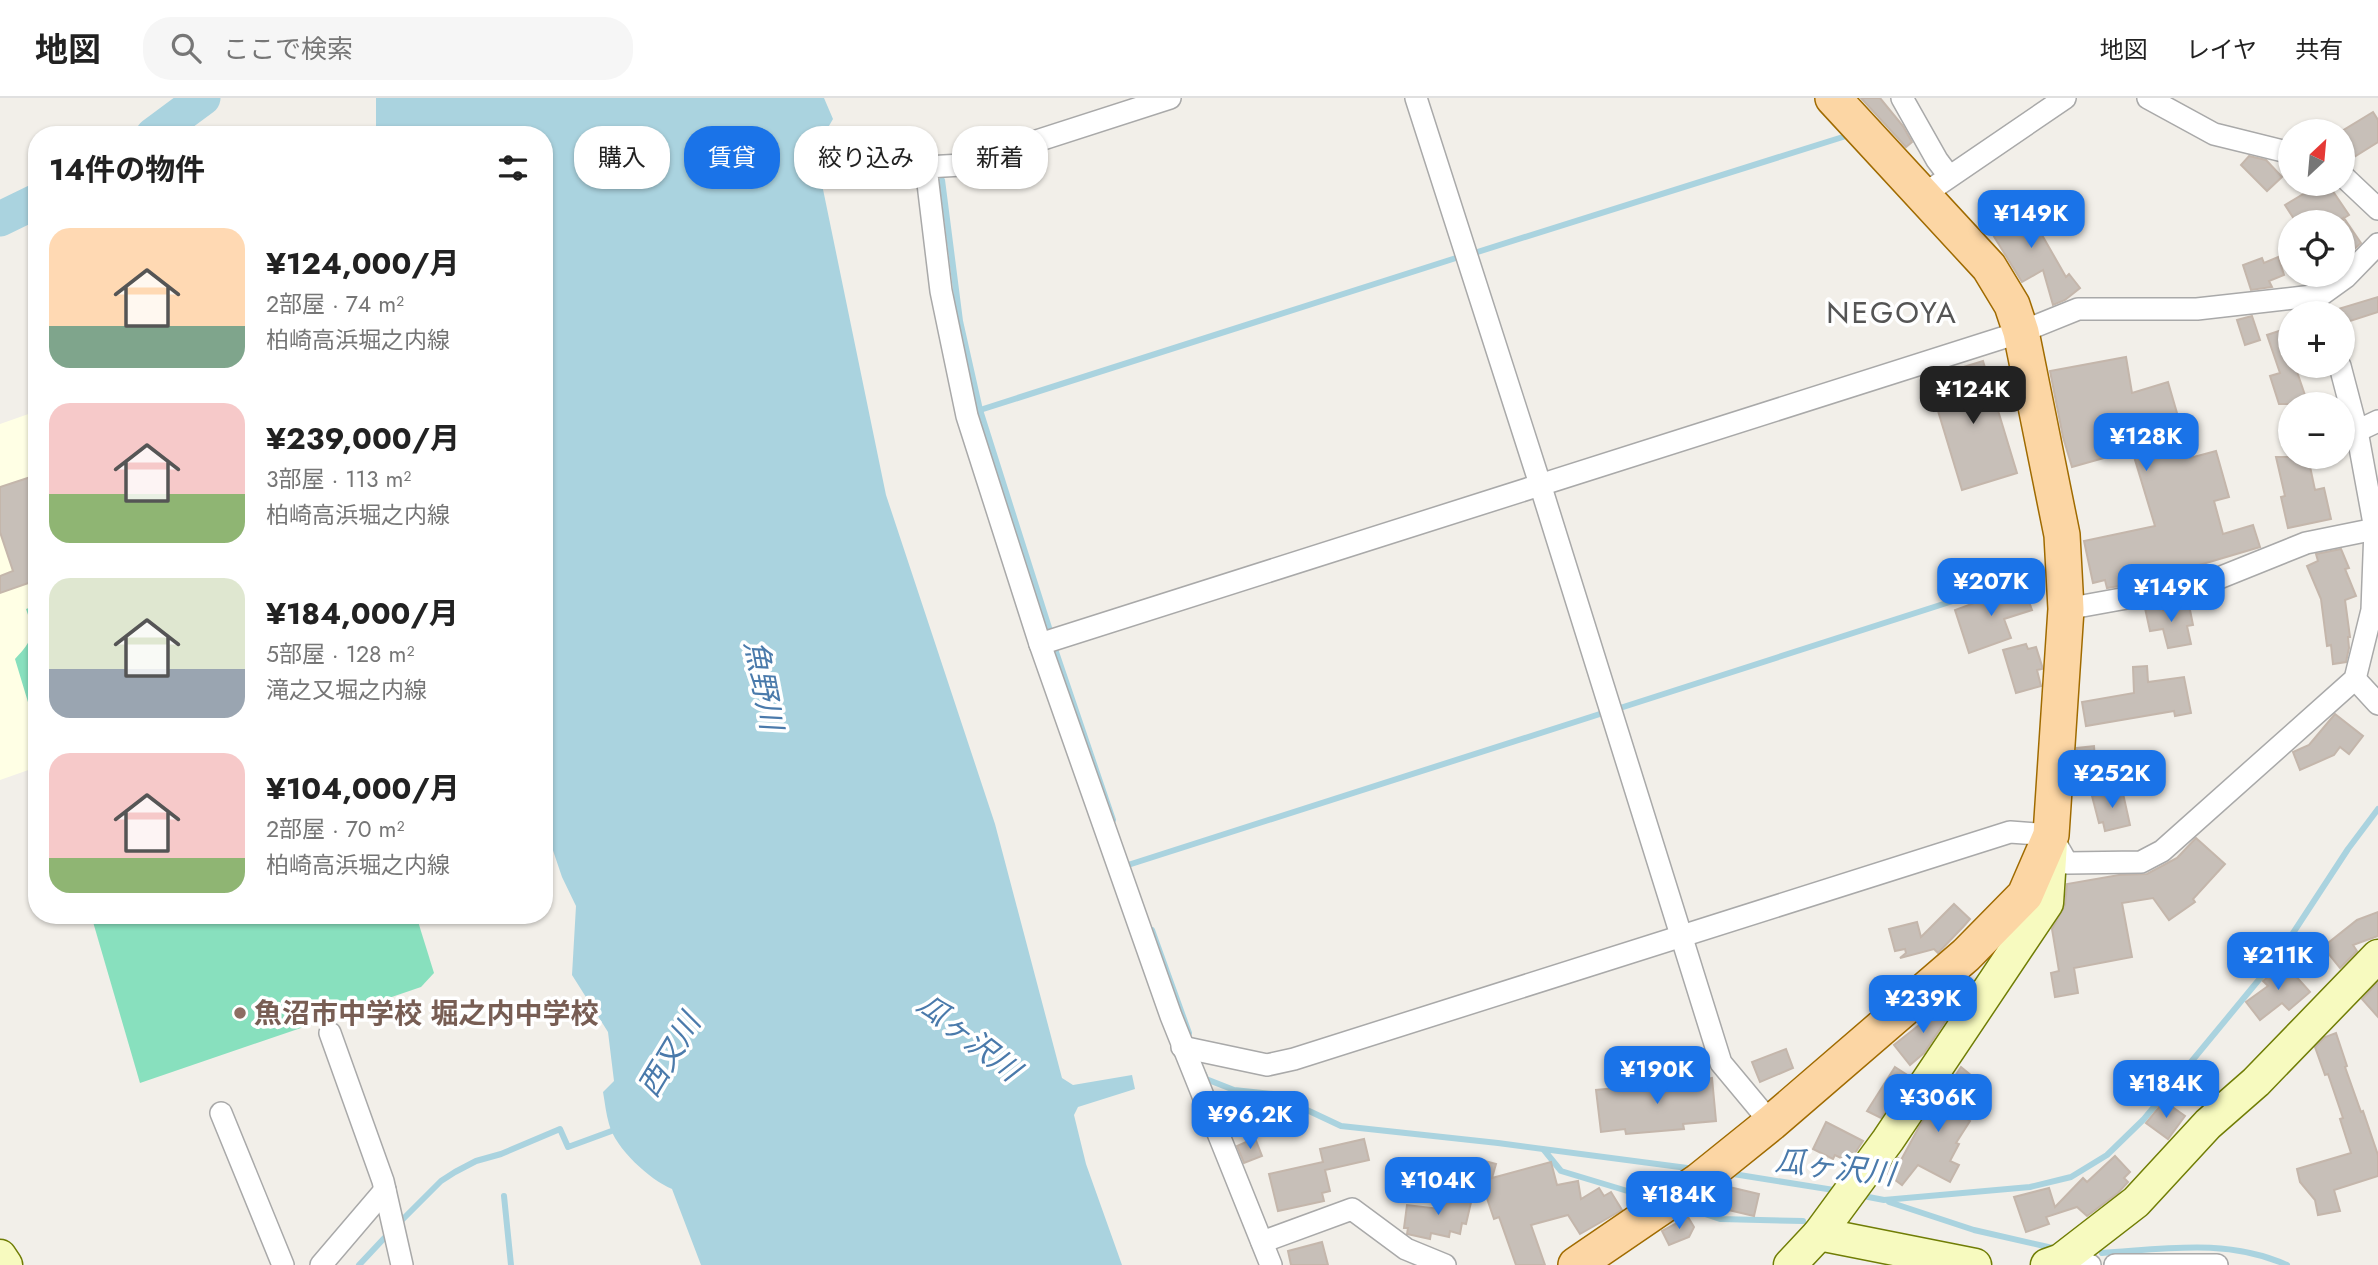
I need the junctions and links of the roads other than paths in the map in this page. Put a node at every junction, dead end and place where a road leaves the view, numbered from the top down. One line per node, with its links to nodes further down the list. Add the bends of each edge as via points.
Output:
1 (1170, 98): 22 (street, via 962,165 926,167 941,291 967,416)
2 (1416, 98): 18 (street)
3 (1833, 98): 8 (main road)
4 (1902, 98): 8 (street, via 1937,160)
5 (2065, 98): 8 (street)
6 (2148, 98): 7 (street, via 2214,134)
7 (2278, 150)
8 (1936, 186): 14 (main road, via 2012,304)
9 (2356, 188): 10 (street)
10 (2378, 209)
11 (2378, 244): 12 (street)
12 (2326, 301)
13 (2278, 306): 14 (street, via 2078,309)
14 (2021, 332): 18 (street); 20 (main road, via 2062,535)
15 (2343, 378): 17 (street)
16 (2378, 421): 17 (street)
17 (2357, 431): 19 (street)
18 (1540, 484): 22 (street); 26 (street)
19 (2375, 529): 20 (street, via 2306,543 2204,584); 21 (street)
20 (2066, 609): 25 (main road)
21 (2375, 610): 23 (street)
22 (1040, 644): 29 (street)
23 (2355, 679): 24 (street); 25 (street, via 2162,851 2141,862 2067,863)
24 (2378, 704)
25 (2052, 835): 26 (street, via 2010,832); 31 (main road, via 2025,895 1966,955); 33 (main road, via 2047,903 1888,1140)
26 (1681, 935): 29 (street, via 1294,1059 1267,1065); 31 (street, via 1721,1063)
27 (2378, 956): 36 (main road, via 2136,1202)
28 (330, 1033): 32 (street)
29 (1182, 1047): 34 (street)
30 (221, 1113): 38 (street)
31 (1771, 1123): 43 (main road, via 1712,1171)
32 (386, 1195): 39 (street); 40 (street)
33 (1819, 1234): 44 (main road); 45 (main road)
34 (1262, 1242): 41 (street); 42 (street, via 1352,1209 1406,1249)
35 (0, 1256): 37 (main road)
36 (2066, 1263)
37 (6, 1265)
38 (283, 1265)
39 (321, 1265)
40 (402, 1265)
41 (1271, 1265)
42 (1445, 1265)
43 (1576, 1265)
44 (1790, 1265)
45 (1975, 1265)
46 (2115, 1265): 47 (street)
47 (2217, 1265)

